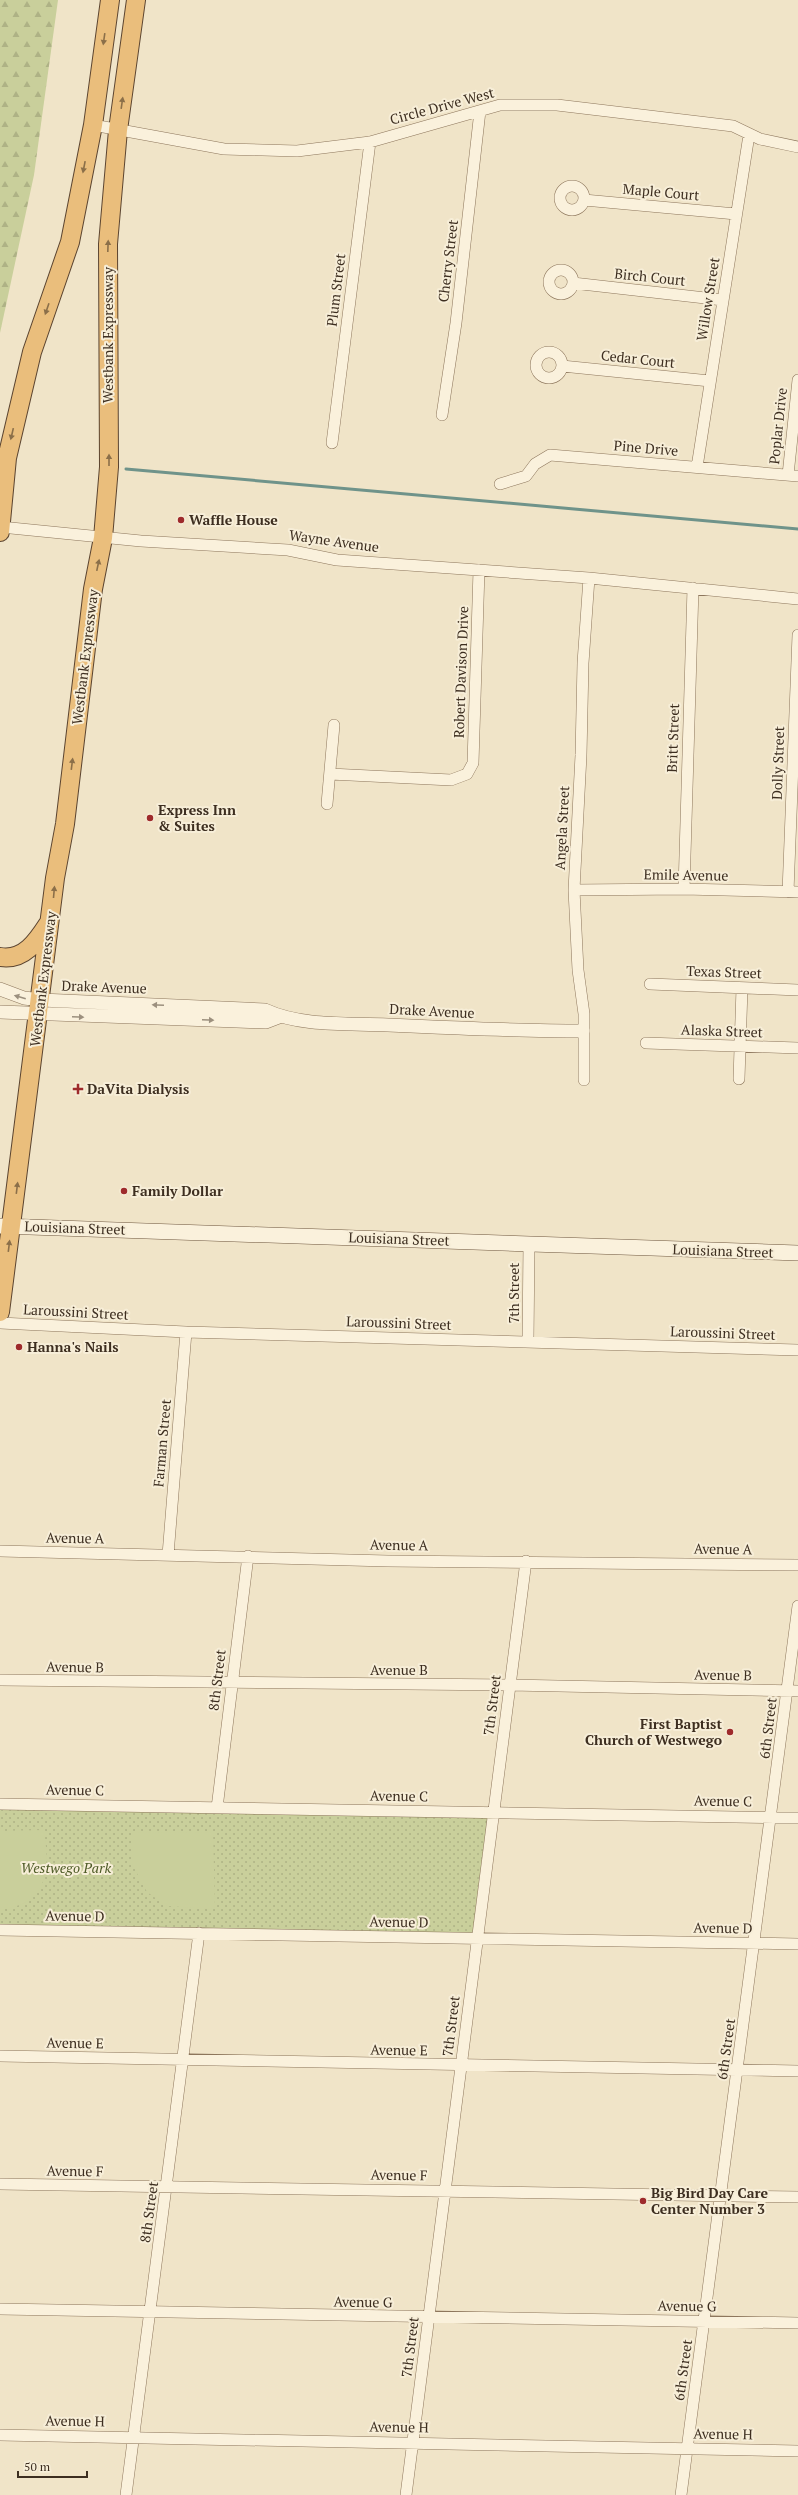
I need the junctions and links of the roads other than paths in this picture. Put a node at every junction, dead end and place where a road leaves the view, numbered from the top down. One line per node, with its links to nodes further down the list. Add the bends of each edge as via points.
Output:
1 (110, 0): 4 (highway, one-way to 4)
2 (136, 0): 5 (highway, Westbank Expressway, one-way to 2)
3 (480, 111): 6 (street, Circle Drive West, via 500,105 557,105 733,126); 7 (street, Circle Drive West); 16 (street, Cherry Street, via 456,323)
4 (93, 124): 5 (street, Circle Drive West); 21 (highway, one-way to 21, via 70,242 32,352 7,458)
5 (118, 130): 7 (street, Circle Drive West, via 224,149 297,151); 22 (highway, Westbank Expressway, one-way to 5, via 109,467 108,244)
6 (748, 135): 8 (street, Circle Drive West); 10 (street, Willow Street)
7 (370, 142): 17 (street, Plum Street)
8 (798, 148)
9 (584, 200): 10 (street, Maple Court)
10 (736, 214): 12 (street, Willow Street)
11 (573, 283): 12 (street, Birch Court)
12 (723, 300): 15 (street, Willow Street)
13 (562, 366): 15 (street, Cedar Court)
14 (798, 380): 19 (street, Poplar Drive)
15 (710, 381): 18 (street, Willow Street)
16 (442, 415)
17 (332, 443)
18 (697, 467): 19 (street, Pine Drive); 20 (street, Pine Drive, via 550,456 535,464 526,476)
19 (793, 476)
20 (500, 484)
21 (0, 530): 22 (street, Wayne Avenue)
22 (103, 538): 23 (street, Wayne Avenue, via 288,550 337,560); 34 (highway, Westbank Expressway, one-way to 22, via 93,589)
23 (479, 570): 24 (street, Wayne Avenue); 29 (street, Robert Davison Drive, via 473,763 468,774 451,780)
24 (589, 578): 25 (street, Wayne Avenue); 32 (street, Angela Street, via 582,663 581,755)
25 (692, 588): 26 (street); 31 (street, Britt Street)
26 (798, 599)
27 (798, 635): 33 (street, Dolly Street)
28 (334, 725): 29 (street)
29 (330, 774): 30 (street)
30 (327, 804)
31 (684, 889): 32 (street, Emile Avenue); 33 (street, Emile Avenue)
32 (574, 890): 42 (street, Angela Street)
33 (793, 892)
34 (52, 918): 35 (highway, via 30,949 15,956); 40 (highway, Westbank Expressway)
35 (0, 958)
36 (650, 984): 37 (street, Texas Street)
37 (742, 988): 39 (street, Texas Street); 44 (street)
38 (0, 989): 40 (street, Drake Avenue, one-way to 38, via 24,998)
39 (798, 990)
40 (40, 1008): 41 (street, Drake Avenue); 42 (street, Drake Avenue, via 266,1022 279,1017 319,1022 499,1031); 48 (highway, Westbank Expressway, one-way to 40)
41 (0, 1012)
42 (583, 1031): 47 (street, Angela Street)
43 (646, 1043): 44 (street, Alaska Street)
44 (740, 1046): 45 (street, Alaska Street); 46 (street)
45 (798, 1048)
46 (739, 1079)
47 (584, 1080)
48 (6, 1226): 49 (main road, Louisiana Street); 51 (highway, Westbank Expressway, one-way to 48)
49 (529, 1244): 50 (main road, Louisiana Street); 54 (street, 7th Street)
50 (798, 1253)
51 (0, 1305)
52 (0, 1323): 53 (street, Laroussini Street)
53 (186, 1332): 54 (street, Laroussini Street); 57 (street, Farman Street)
54 (528, 1342): 55 (street, Laroussini Street)
55 (798, 1350)
56 (0, 1551): 57 (street, Avenue A)
57 (168, 1555): 58 (street, Avenue A)
58 (248, 1556): 59 (street, Avenue A, via 388,1561); 63 (street, 8th Street)
59 (526, 1561): 60 (street, Avenue A); 64 (street, 7th Street)
60 (798, 1565)
61 (798, 1606): 65 (street, 6th Street)
62 (0, 1680): 63 (street, Avenue B)
63 (232, 1684): 64 (street, Avenue B); 67 (street, 8th Street)
64 (510, 1685): 65 (street, Avenue B); 68 (street, 7th Street)
65 (793, 1691): 69 (street, 6th Street)
66 (0, 1804): 67 (street, Avenue C)
67 (217, 1808): 68 (street, Avenue C)
68 (493, 1813): 69 (street, Avenue C); 73 (street, 7th Street)
69 (771, 1817): 70 (street, Avenue C); 74 (street, 6th Street)
70 (798, 1818)
71 (0, 1930): 72 (street, Avenue D)
72 (199, 1933): 73 (street, Avenue D); 77 (street, 8th Street)
73 (477, 1938): 74 (street, Avenue D); 78 (street, 7th Street)
74 (755, 1943): 75 (street, Avenue D); 79 (street, 6th Street)
75 (798, 1944)
76 (0, 2056): 77 (street, Avenue E)
77 (183, 2060): 78 (street, Avenue E); 82 (street, 8th Street)
78 (461, 2066): 79 (street, Avenue E); 83 (street, 7th Street)
79 (738, 2070): 80 (street, Avenue E); 84 (street, 6th Street)
80 (798, 2071)
81 (0, 2184): 82 (street, Avenue F)
82 (168, 2187): 83 (street, Avenue F); 87 (street, 8th Street)
83 (445, 2190): 84 (street, Avenue F); 88 (street, 7th Street)
84 (721, 2196): 85 (street, Avenue F); 89 (street, 6th Street)
85 (798, 2197)
86 (0, 2309): 87 (street, Avenue G)
87 (151, 2313): 88 (street, Avenue G); 92 (street, 8th Street)
88 (428, 2318): 89 (street, Avenue G); 93 (street, 7th Street)
89 (705, 2321): 90 (street, Avenue G); 94 (street, 6th Street)
90 (798, 2323)
91 (0, 2435): 92 (street, Avenue H)
92 (134, 2438): 93 (street, Avenue H); 96 (street, 8th Street)
93 (412, 2442): 94 (street, Avenue H); 97 (street, 7th Street)
94 (688, 2449): 95 (street, Avenue H); 98 (street, 6th Street)
95 (798, 2451)
96 (126, 2495)
97 (406, 2495)
98 (681, 2495)

